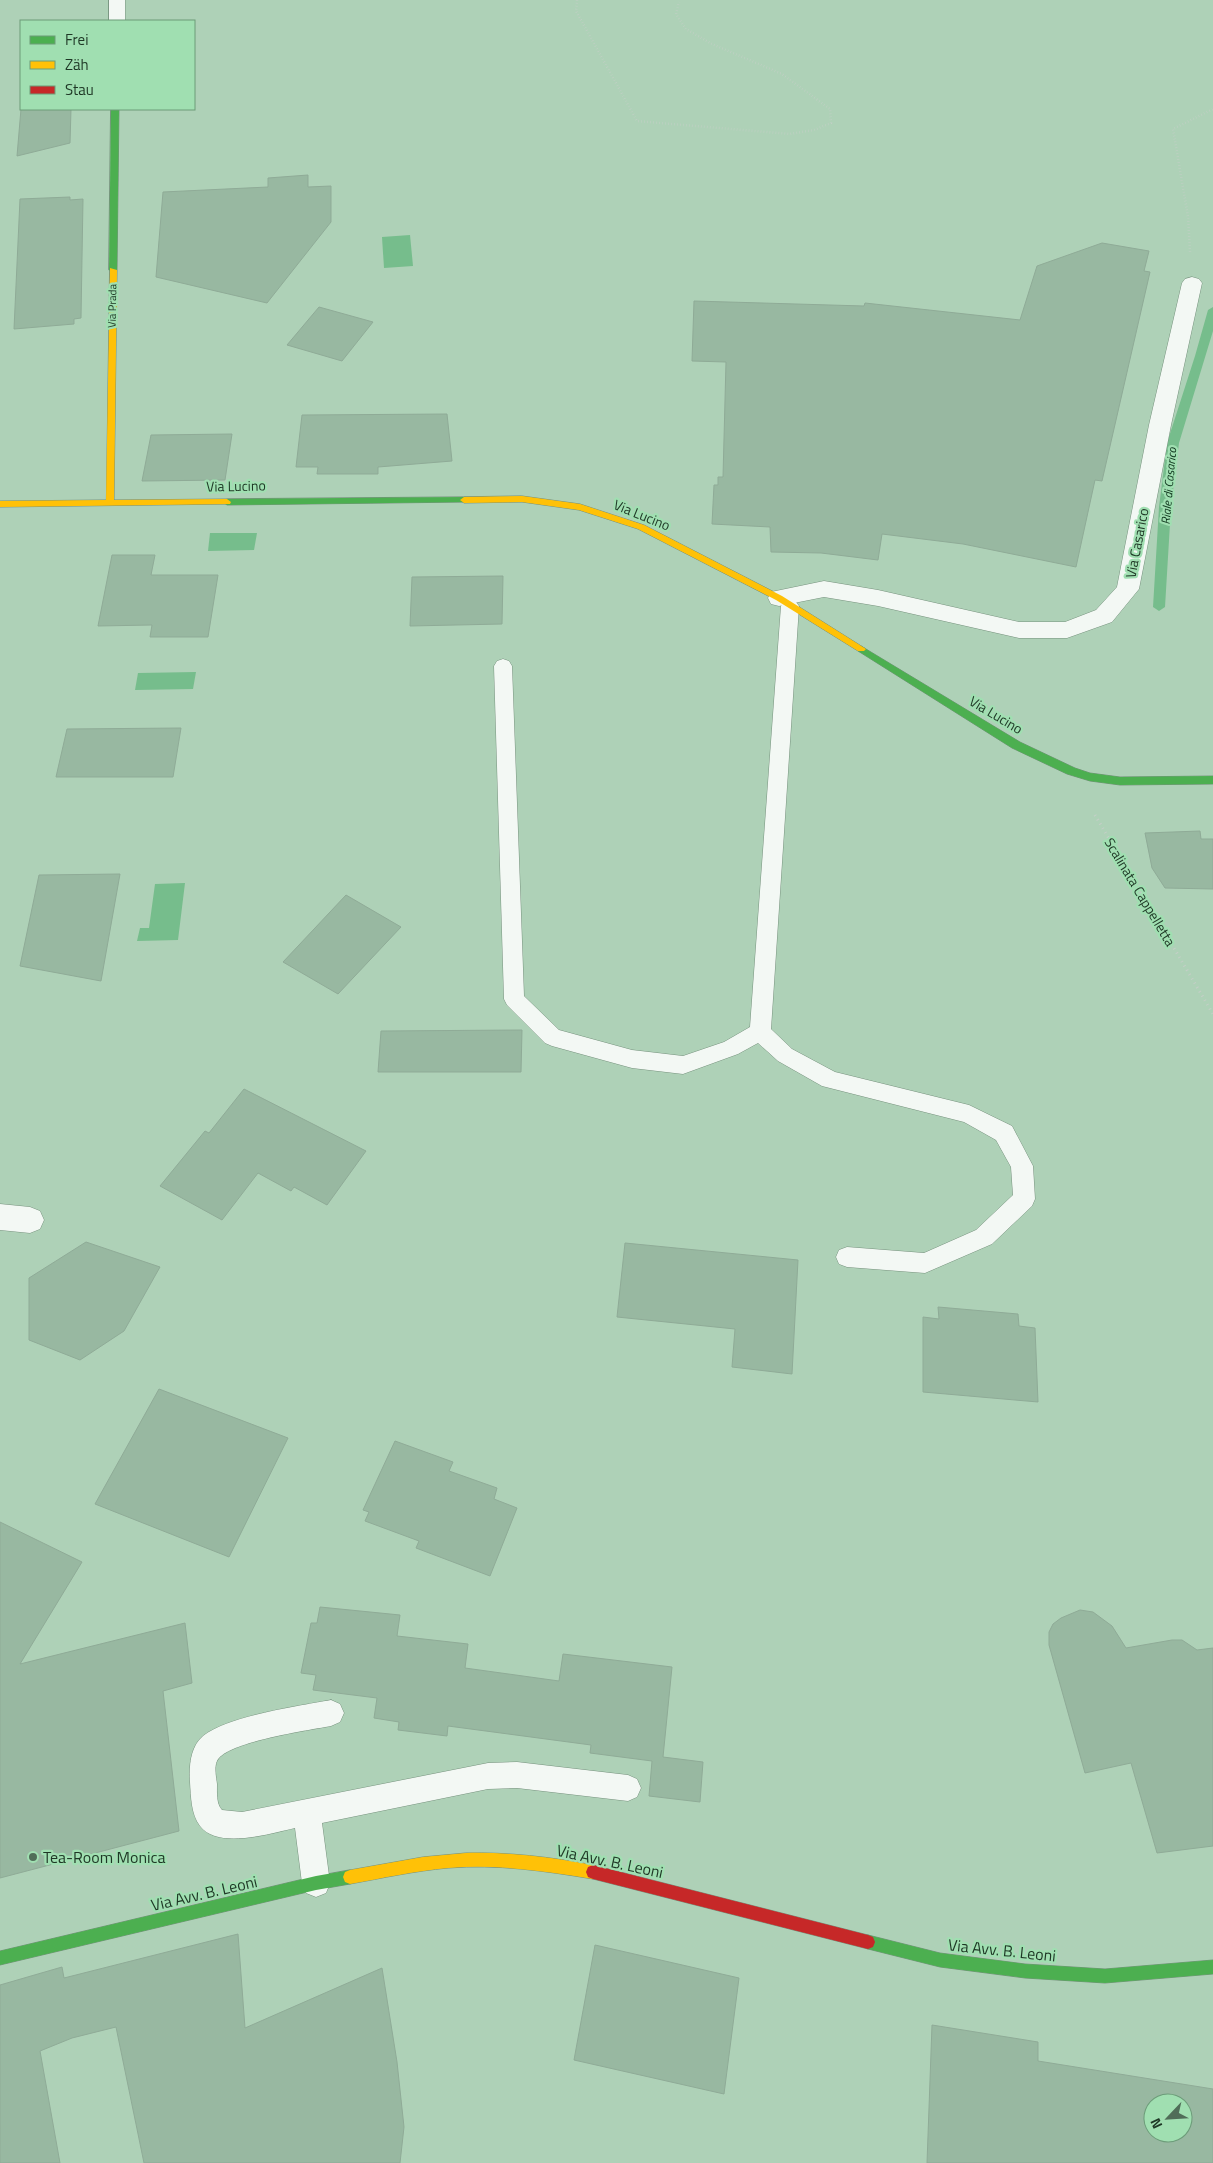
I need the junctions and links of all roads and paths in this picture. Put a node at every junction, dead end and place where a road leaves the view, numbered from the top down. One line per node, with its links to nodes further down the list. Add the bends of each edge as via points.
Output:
1 (117, 0): 4 (street)
2 (577, 0): 3 (path, via 576,11 637,120 790,134 832,123 830,109 782,74 712,44 686,29 676,14)
3 (679, 1)
4 (116, 20)
5 (1213, 109): 7 (path, via 1173,129 1188,217)
6 (115, 110): 8 (street, Via Prada)
7 (1192, 283): 10 (street, Via Casarico, via 1128,589 1104,616 1067,630 1019,630 824,589)
8 (110, 502): 9 (street, Via Lucino); 10 (street, Via Lucino, via 522,499 580,507 641,527)
9 (0, 504)
10 (785, 602): 12 (street, Via Lucino, via 1016,745); 15 (lane)
11 (503, 666): 15 (lane, via 514,999 552,1037 632,1059 683,1065 731,1048)
12 (1068, 770): 13 (street, Via Lucino, via 1112,780); 14 (path, Scalinata Cappelletta)
13 (1213, 780)
14 (1213, 1014)
15 (760, 1032): 18 (lane, via 785,1055 830,1080 969,1114 1004,1132 1022,1166 1024,1199 984,1237 925,1263)
16 (0, 1217): 17 (street)
17 (30, 1220)
18 (847, 1257)
19 (331, 1713): 21 (lane, via 250,1730 219,1740 206,1752 205,1807 213,1822 242,1825)
20 (628, 1788): 21 (lane, via 517,1775 488,1776)
21 (307, 1813): 22 (lane)
22 (316, 1883): 23 (street, Via Avv. B. Leoni); 24 (street, Via Avv. B. Leoni, via 448,1861 537,1862 600,1873 940,1960 1025,1971 1105,1976)
23 (0, 1958)
24 (1213, 1967)

